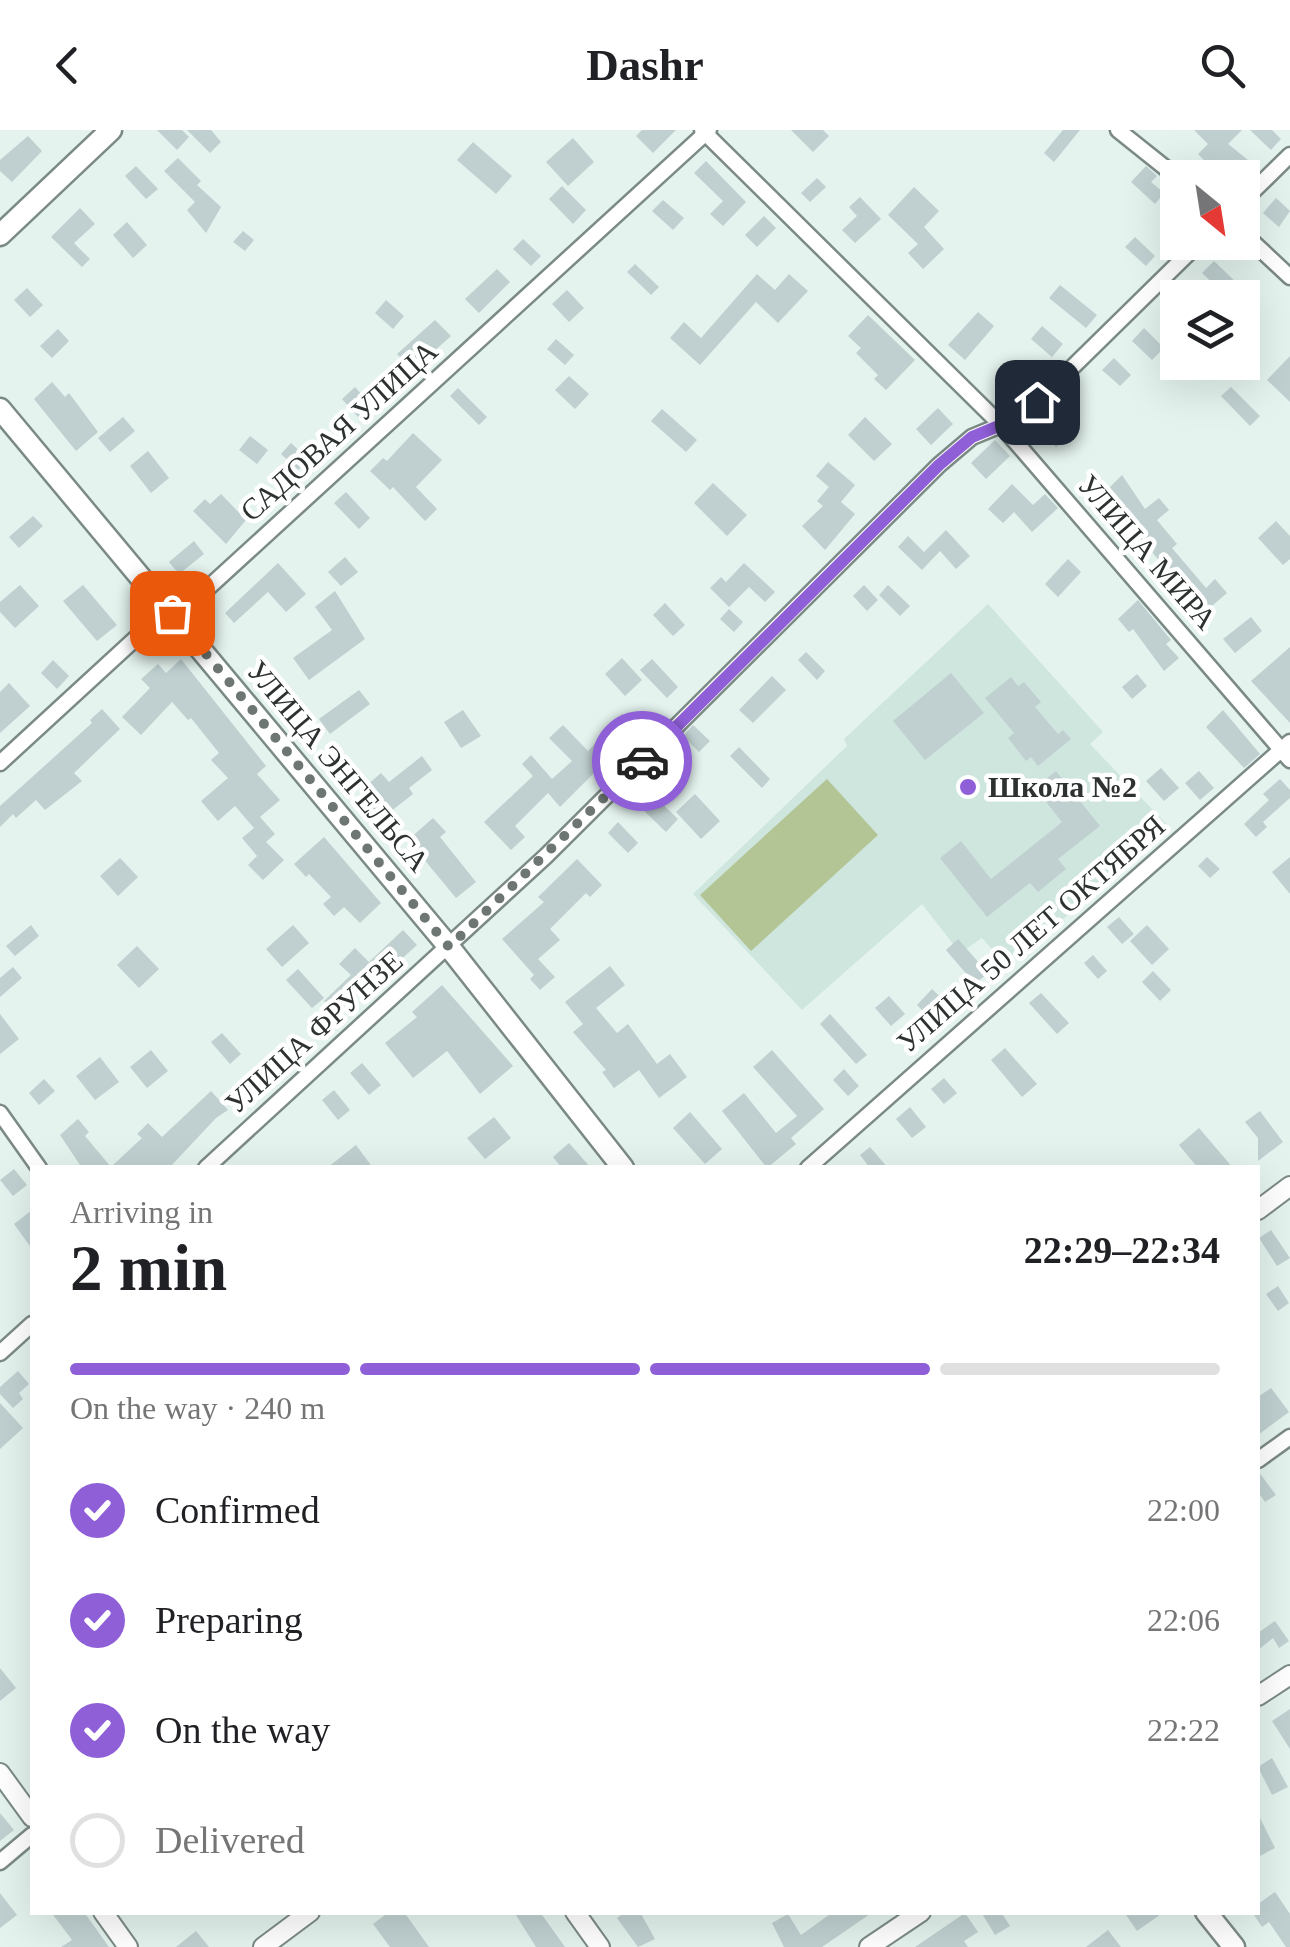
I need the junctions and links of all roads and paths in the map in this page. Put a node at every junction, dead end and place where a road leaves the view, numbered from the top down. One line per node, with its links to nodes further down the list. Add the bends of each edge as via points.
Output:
1 (111, 130): 7 (main road)
2 (1118, 130): 5 (street)
3 (705, 131): 12 (street, УЛИЦА МИРА); 13 (street, САДОВАЯ УЛИЦА, via 197,598)
4 (1290, 155): 6 (street)
5 (1160, 164)
6 (1260, 184)
7 (0, 236)
8 (1260, 249): 10 (street)
9 (1182, 260): 12 (street, УЛИЦА ФРУНЗЕ, via 1037,402)
10 (1290, 277)
11 (0, 409): 13 (main road, УЛИЦА ЭНГЕЛЬСА)
12 (1001, 425): 14 (street, УЛИЦА МИРА); 16 (street, УЛИЦА ФРУНЗЕ, via 972,437 939,465)
13 (172, 613): 15 (street, САДОВАЯ УЛИЦА, via 148,627); 16 (main road, УЛИЦА ЭНГЕЛЬСА)
14 (1287, 750): 21 (street, УЛИЦА 50 ЛЕТ ОКТЯБРЯ)
15 (0, 763)
16 (449, 947): 19 (street, УЛИЦА ФРУНЗЕ); 20 (main road, УЛИЦА ЭНГЕЛЬСА)
17 (0, 1113): 18 (street)
18 (36, 1165)
19 (209, 1165)
20 (621, 1165)
21 (811, 1165)
22 (1290, 1186): 23 (street)
23 (1260, 1208)
24 (30, 1326): 25 (street)
25 (0, 1354)
26 (1290, 1437): 27 (street)
27 (1260, 1459)
28 (1290, 1675): 29 (street)
29 (1260, 1695)
30 (0, 1774): 31 (street)
31 (30, 1814)
32 (30, 1837): 33 (street)
33 (0, 1862)
34 (104, 1915): 39 (street)
35 (306, 1915): 40 (street)
36 (577, 1915): 41 (street)
37 (917, 1915): 42 (street)
38 (1208, 1915): 43 (main road)
39 (128, 1947)
40 (264, 1947)
41 (600, 1947)
42 (869, 1947)
43 (1234, 1947)

